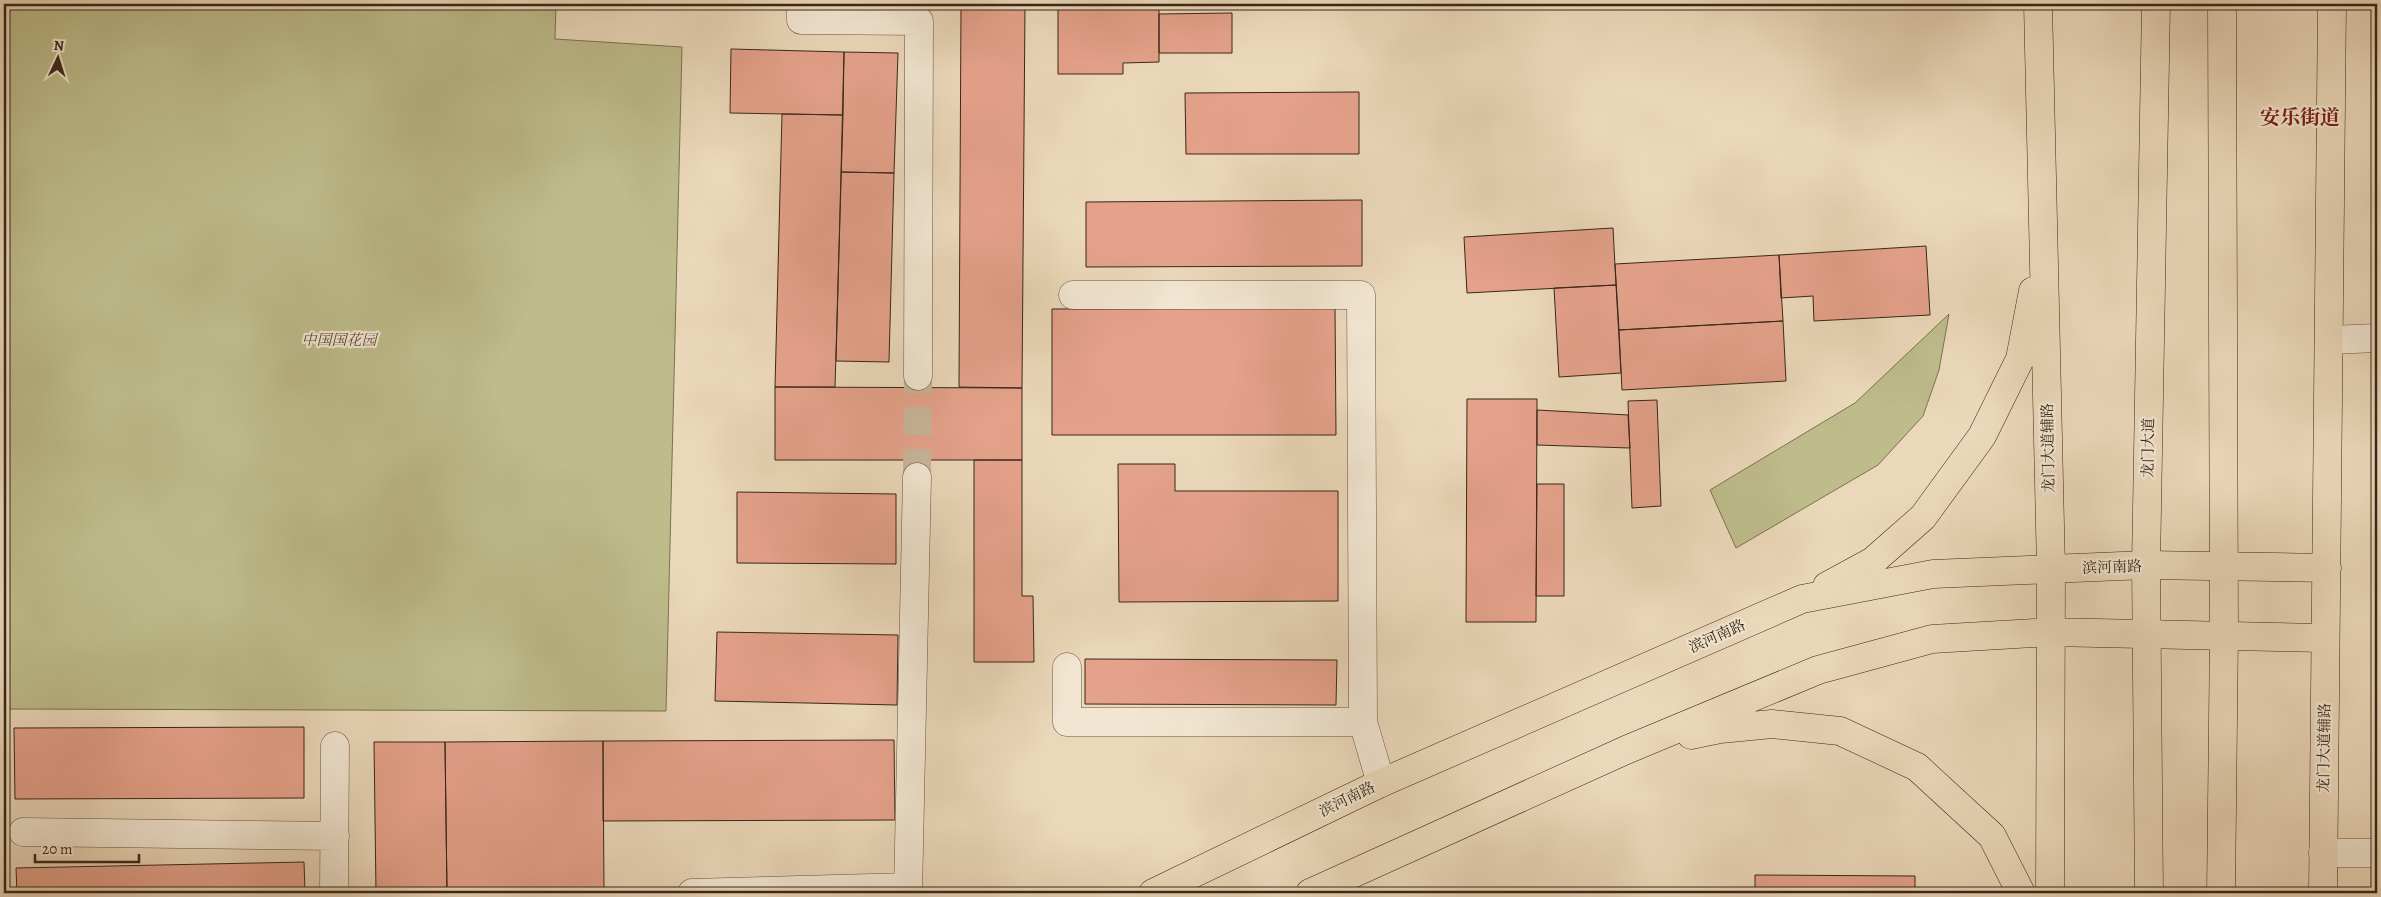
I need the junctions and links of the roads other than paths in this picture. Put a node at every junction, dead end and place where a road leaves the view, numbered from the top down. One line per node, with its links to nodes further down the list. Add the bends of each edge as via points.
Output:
1 (801, 4): 10 (street, via 801,20 918,21)
2 (2156, 4): 12 (main road, 龙门大道)
3 (2222, 4): 13 (main road)
4 (2332, 4): 9 (main road, 龙门大道辅路)
5 (2041, 8): 6 (main road, 龙门大道辅路)
6 (2043, 238): 15 (main road, 龙门大道辅路); 16 (main road, via 2020,359 1982,436 1923,517 1873,561)
7 (1073, 295): 22 (street, via 1361,295)
8 (2377, 338): 9 (street)
9 (2330, 340): 14 (main road, 龙门大道辅路)
10 (918, 376)
11 (917, 477): 30 (street)
12 (2146, 565): 13 (main road, 滨河南路); 15 (main road, 滨河南路); 18 (main road, 龙门大道)
13 (2224, 566): 14 (main road, 滨河南路); 19 (main road)
14 (2327, 568): 20 (main road, 龙门大道辅路)
15 (2051, 569): 16 (main road, 滨河南路, via 1933,574); 17 (main road, 龙门大道辅路)
16 (1802, 599): 25 (main road, 滨河南路)
17 (2051, 632): 18 (main road); 24 (main road, via 1932,640 1828,668); 36 (main road, 龙门大道辅路)
18 (2148, 633): 19 (main road); 37 (main road, 龙门大道)
19 (2224, 634): 20 (main road); 38 (main road)
20 (2325, 638): 28 (main road, 龙门大道辅路)
21 (1066, 667): 22 (street, via 1066,722)
22 (1363, 722): 25 (street)
23 (335, 746): 27 (street)
24 (1626, 750): 34 (main road); 35 (main road, via 1720,729 1772,724 1840,731 1917,767 1992,836)
25 (1380, 783): 33 (main road, 滨河南路)
26 (23, 832): 27 (street)
27 (335, 836): 31 (street)
28 (2323, 853): 29 (street); 39 (main road, 龙门大道辅路)
29 (2377, 853)
30 (908, 890): 32 (street)
31 (334, 893)
32 (692, 893)
33 (1153, 893)
34 (1310, 893)
35 (2021, 893)
36 (2050, 893)
37 (2149, 893)
38 (2221, 893)
39 (2323, 893)

